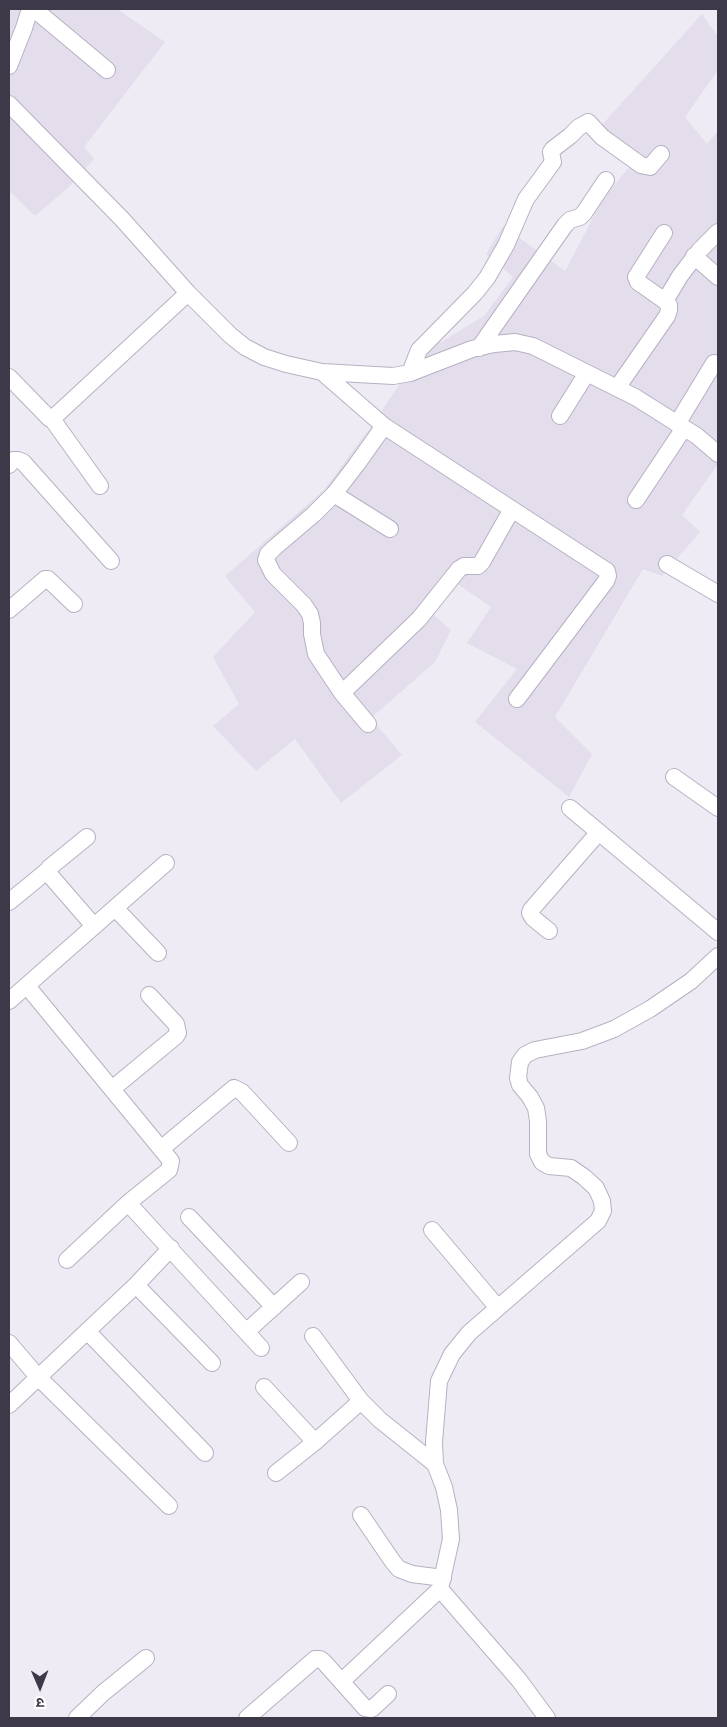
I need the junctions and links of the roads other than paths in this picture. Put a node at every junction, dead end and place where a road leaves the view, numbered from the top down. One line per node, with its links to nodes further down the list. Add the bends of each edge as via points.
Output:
1 (30, 9): 3 (street)
2 (34, 9): 6 (street)
3 (24, 28): 4 (street); 5 (street)
4 (9, 45)
5 (9, 66)
6 (107, 70)
7 (9, 104): 14 (street, via 122,219)
8 (662, 154): 19 (street, via 650,167 641,165 602,137 588,122 552,149 552,162 526,199 487,278 419,350)
9 (606, 180): 16 (street, via 584,213 565,225)
10 (718, 232): 12 (street)
11 (664, 233): 15 (street, via 636,280)
12 (694, 256): 13 (street); 15 (street)
13 (718, 277)
14 (188, 293): 18 (street, via 245,347 279,362); 24 (street)
15 (665, 301): 22 (street, via 670,310)
16 (479, 348): 19 (street); 20 (street, via 515,342 532,346)
17 (714, 363): 26 (street)
18 (322, 372): 19 (street, via 386,376); 25 (street)
19 (410, 373)
20 (587, 373): 22 (street); 23 (street)
21 (9, 377): 24 (street)
22 (617, 388): 26 (street)
23 (560, 416)
24 (52, 419): 29 (street)
25 (384, 426): 30 (street); 32 (street)
26 (681, 426): 27 (street); 31 (street)
27 (718, 454)
28 (9, 465): 34 (street, via 13,460 23,462)
29 (100, 486)
30 (334, 494): 33 (street); 39 (street, via 274,548 266,560 273,574 310,614 316,654)
31 (636, 500)
32 (512, 509): 39 (street, via 482,562 478,566 459,569 419,619); 40 (street, via 605,568 608,576)
33 (390, 529)
34 (111, 561)
35 (667, 564): 36 (street)
36 (718, 594)
37 (74, 604): 38 (street, via 45,579)
38 (9, 610)
39 (342, 693): 41 (street)
40 (517, 699)
41 (368, 724)
42 (674, 777): 44 (street)
43 (570, 808): 45 (street)
44 (718, 808)
45 (599, 832): 52 (street, via 531,910 533,918); 53 (street)
46 (87, 837): 48 (street)
47 (166, 863): 50 (street)
48 (48, 870): 49 (street); 51 (street)
49 (9, 902)
50 (115, 908): 51 (street); 54 (street)
51 (94, 926): 56 (street)
52 (549, 931)
53 (718, 932)
54 (158, 954)
55 (718, 956): 70 (street, via 691,981 614,1030 582,1041 536,1050 525,1055 520,1062 520,1085 536,1108 538,1154 542,1162 570,1168 584,1177 596,1188 603,1211 598,1221)
56 (27, 986): 58 (street); 59 (street)
57 (149, 995): 59 (street, via 176,1024 178,1033)
58 (9, 1001)
59 (112, 1089): 61 (street)
60 (289, 1143): 61 (street, via 242,1092 234,1088)
61 (161, 1149): 62 (street, via 171,1162 170,1170)
62 (128, 1202): 65 (street); 66 (street)
63 (189, 1217): 69 (street)
64 (432, 1230): 70 (street)
65 (171, 1248): 68 (street); 72 (street)
66 (67, 1260)
67 (301, 1282): 69 (street)
68 (136, 1285): 71 (street); 76 (street)
69 (274, 1307): 72 (street)
70 (498, 1308): 83 (street, via 469,1333 444,1368 439,1381 434,1442)
71 (87, 1330): 77 (street); 82 (street)
72 (246, 1332): 75 (street)
73 (313, 1336): 79 (street)
74 (9, 1343): 77 (street)
75 (261, 1348)
76 (212, 1363)
77 (38, 1377): 80 (street); 85 (street)
78 (264, 1387): 81 (street)
79 (361, 1401): 81 (street); 83 (street)
80 (9, 1405)
81 (315, 1442): 84 (street)
82 (205, 1453)
83 (436, 1464): 87 (street, via 449,1510 451,1539)
84 (276, 1473)
85 (169, 1506)
86 (361, 1515): 87 (street, via 399,1568)
87 (442, 1584): 89 (street); 93 (street)
88 (146, 1658): 91 (street)
89 (342, 1681): 90 (street, via 368,1709); 92 (street, via 324,1662 315,1659)
90 (388, 1694)
91 (77, 1718)
92 (247, 1718)
93 (547, 1718)

